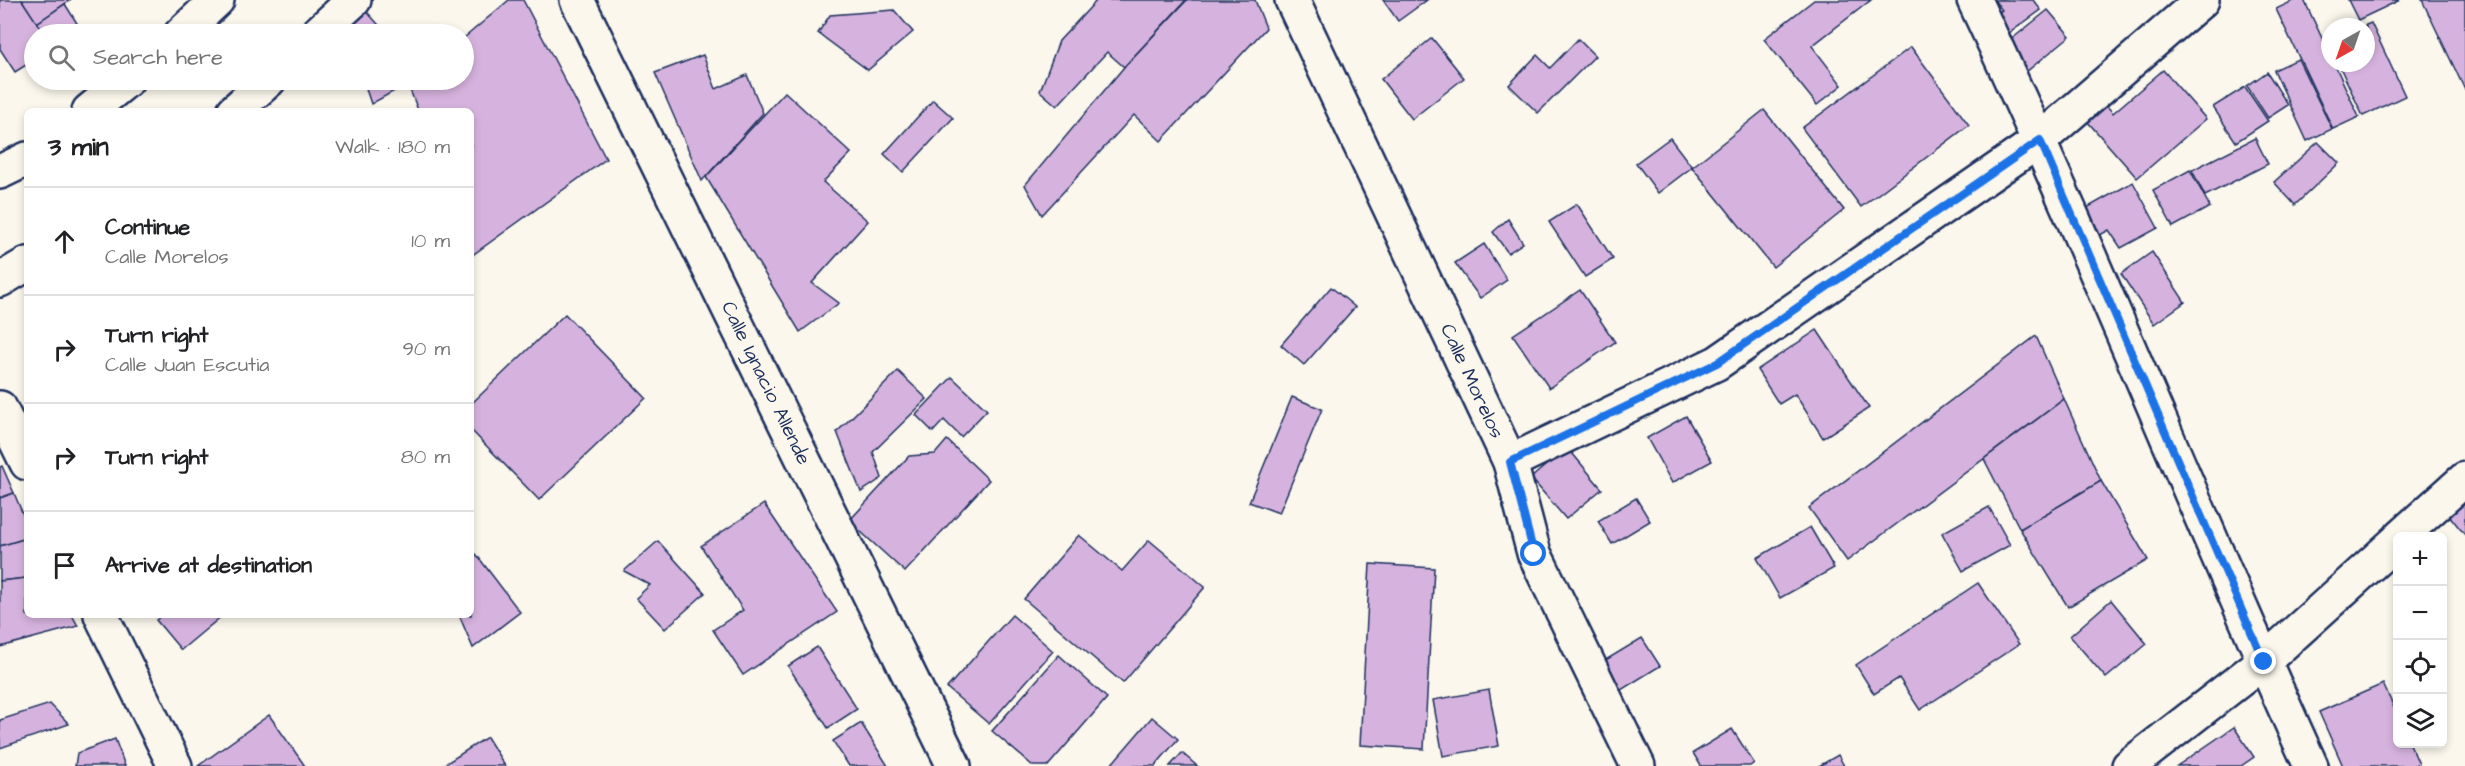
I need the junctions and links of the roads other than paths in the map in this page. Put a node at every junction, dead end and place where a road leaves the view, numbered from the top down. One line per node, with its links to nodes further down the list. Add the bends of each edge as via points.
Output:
1 (217, 0): 7 (street)
2 (354, 0): 8 (street)
3 (577, 0): 27 (street, Calle Ignacio Allende)
4 (1292, 0): 20 (street, Calle Morelos)
5 (1974, 0): 13 (street)
6 (2202, 0): 13 (street)
7 (192, 24)
8 (328, 24)
9 (114, 90): 11 (street)
10 (258, 90): 12 (street)
11 (92, 108)
12 (237, 108)
13 (2040, 140): 20 (street, via 1717,363); 25 (street)
14 (24, 160): 15 (street)
15 (0, 172)
16 (24, 266): 17 (street)
17 (0, 280)
18 (0, 408): 19 (street)
19 (24, 457)
20 (1510, 462): 28 (street, Calle Morelos, via 1534,554)
21 (2465, 478): 22 (street)
22 (2407, 532)
23 (2393, 544): 25 (street)
24 (102, 618): 26 (street)
25 (2264, 662): 29 (street); 30 (street)
26 (175, 766)
27 (954, 766)
28 (1638, 766)
29 (2129, 766)
30 (2311, 766)

